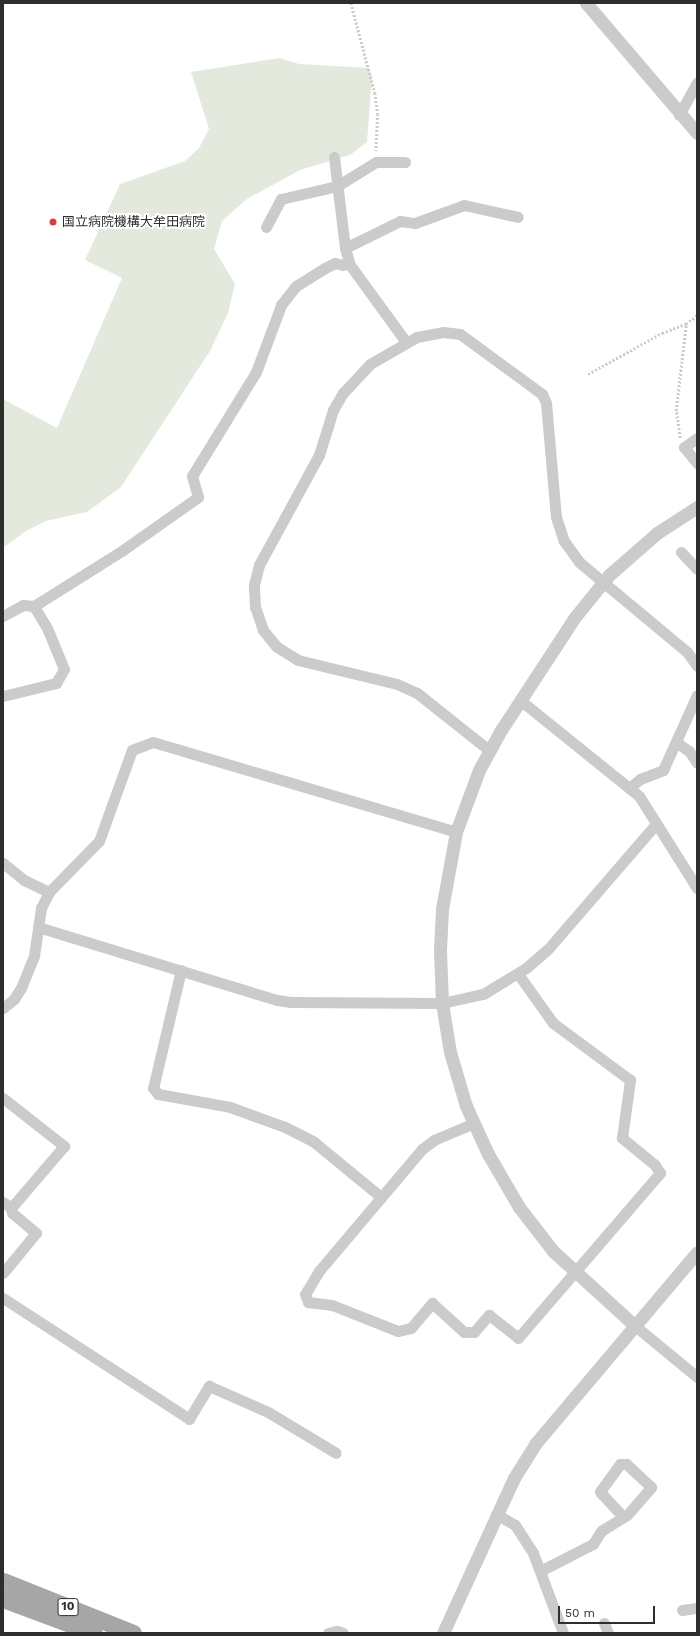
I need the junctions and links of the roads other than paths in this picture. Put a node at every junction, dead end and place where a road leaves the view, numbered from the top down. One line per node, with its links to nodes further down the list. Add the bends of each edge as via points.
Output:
1 (586, 3): 3 (street)
2 (697, 83): 3 (street)
3 (680, 114): 4 (street)
4 (697, 133)
5 (334, 157): 7 (street)
6 (405, 162): 7 (street, via 376,162)
7 (337, 186): 9 (street, via 281,199); 10 (street)
8 (518, 216): 10 (street, via 464,205 414,224 400,221)
9 (266, 227)
10 (345, 248): 12 (street, via 350,265)
11 (343, 265): 19 (street, via 335,263 296,286 281,305 256,372 192,476 198,497 123,550)
12 (406, 342): 18 (street, via 443,332 460,334 472,340 542,394 546,403 556,517 564,541 579,562); 26 (street, via 370,364 348,387 333,410 319,455 259,565 254,585 255,607 263,630 276,646 298,660 397,684 417,693)
13 (697, 438): 14 (street, via 684,447)
14 (697, 463)
15 (697, 507): 18 (street, via 657,533)
16 (681, 552): 17 (street)
17 (697, 569)
18 (603, 582): 21 (street, via 687,652); 24 (street, via 575,617)
19 (34, 606): 20 (street, via 23,605); 23 (street, via 47,628 64,670 56,683)
20 (3, 616)
21 (697, 666)
22 (697, 695): 25 (street)
23 (3, 696)
24 (520, 700): 26 (street); 28 (street)
25 (676, 742): 27 (street, via 689,751); 28 (street, via 663,770 640,779)
26 (490, 751): 30 (street, via 479,770)
27 (697, 763)
28 (629, 788): 29 (street, via 639,796)
29 (656, 824): 32 (street); 36 (street, via 548,949)
30 (456, 832): 33 (street, via 153,742 132,750 99,841); 37 (street, via 442,909)
31 (3, 863): 33 (street, via 24,880)
32 (697, 888)
33 (49, 892): 34 (street, via 41,908)
34 (38, 927): 35 (street); 38 (street, via 34,956 21,988 14,1000)
35 (181, 970): 37 (street, via 291,1002); 41 (street, via 153,1088 158,1094 230,1107 285,1127 314,1142)
36 (518, 974): 37 (street, via 483,994); 45 (street, via 553,1023 630,1080 622,1138 655,1165 660,1173)
37 (442, 1003): 40 (street, via 450,1052)
38 (3, 1008)
39 (3, 1098): 42 (street, via 64,1146)
40 (474, 1123): 41 (street, via 434,1140 422,1149); 45 (street, via 488,1154 519,1207 553,1251)
41 (382, 1197): 45 (street, via 320,1271 305,1294 308,1302 332,1305 398,1331 411,1328 432,1303 464,1332 474,1332 489,1315 518,1338)
42 (7, 1205): 44 (street, via 12,1213 36,1233)
43 (697, 1252): 47 (street)
44 (3, 1273)
45 (575, 1273): 47 (street)
46 (3, 1298): 49 (street, via 189,1419 209,1386 268,1412)
47 (634, 1326): 48 (street); 50 (street, via 535,1444)
48 (696, 1376)
49 (336, 1453)
50 (496, 1514): 52 (street, via 514,1525 533,1553); 61 (street)
51 (623, 1517): 51 (street, via 651,1487 626,1464 620,1464 600,1492); 52 (street, via 601,1531 593,1544)
52 (540, 1571): 62 (street)
53 (3, 1582): 58 (main road, 10)
54 (3, 1599): 57 (main road, 10)
55 (697, 1608): 56 (street)
56 (682, 1610)
57 (94, 1633)
58 (133, 1633)
59 (328, 1633): 60 (street)
60 (343, 1633)
61 (443, 1633)
62 (562, 1633)

